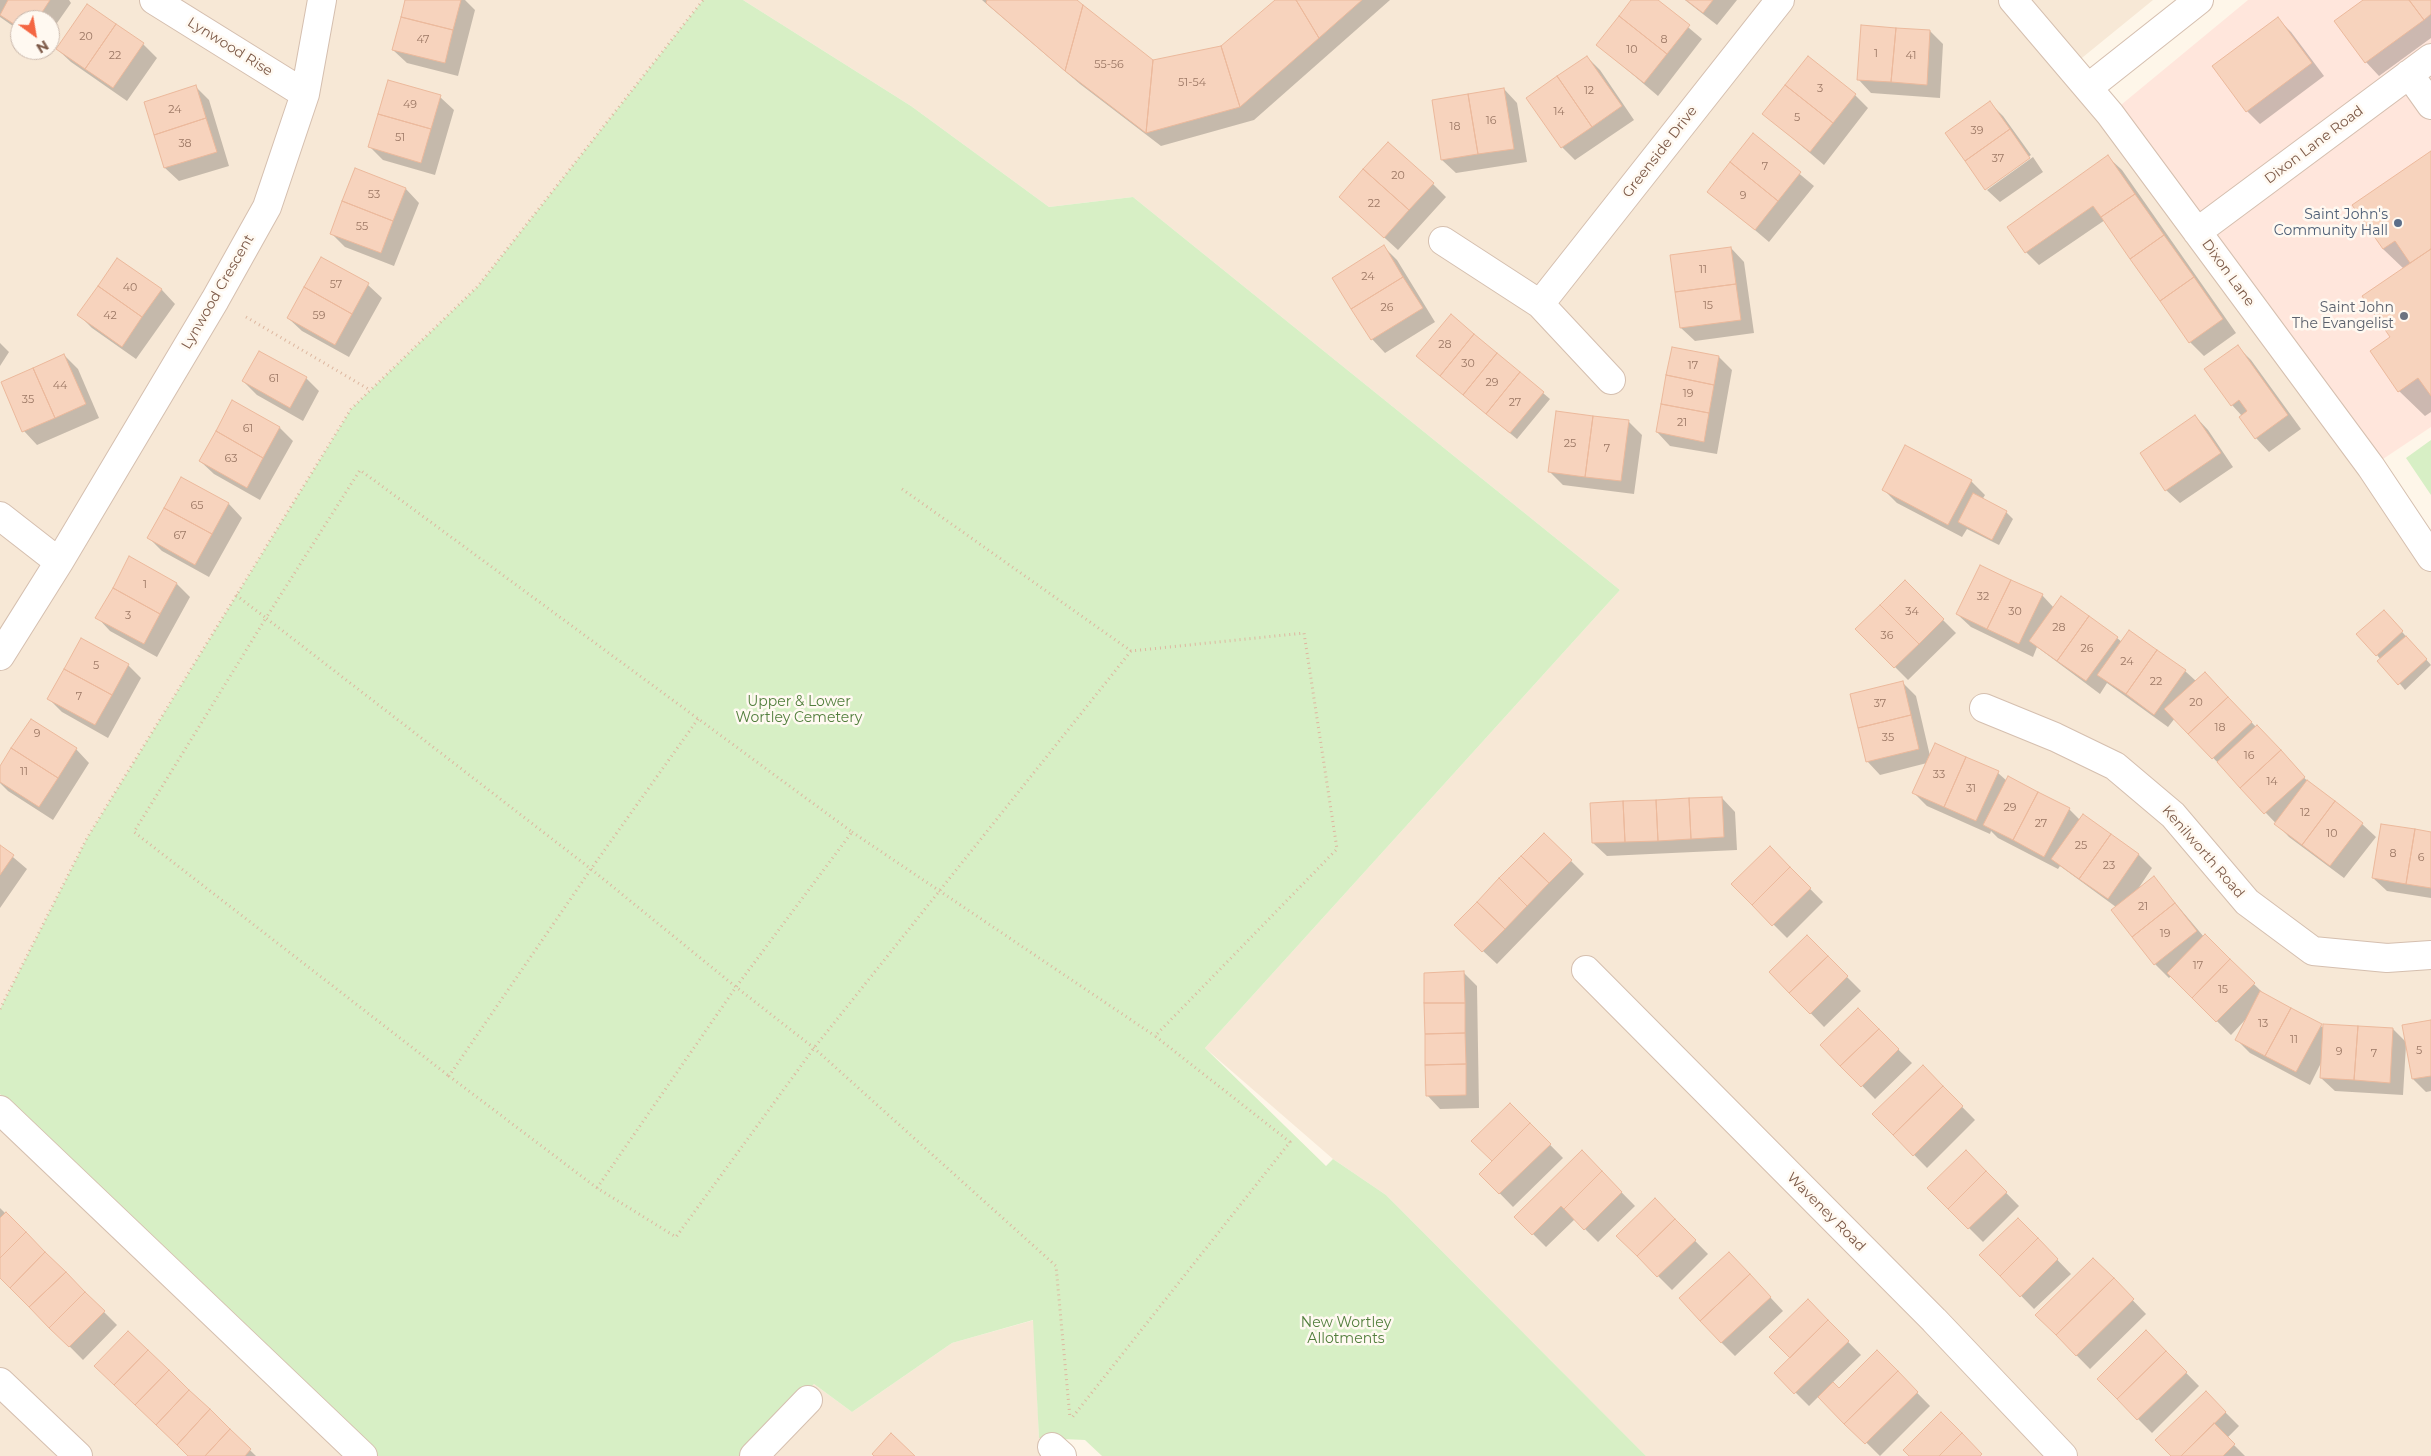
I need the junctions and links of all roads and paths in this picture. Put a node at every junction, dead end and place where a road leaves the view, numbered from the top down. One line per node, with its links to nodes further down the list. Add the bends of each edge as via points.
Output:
1 (154, 0): 10 (street, Lynwood Rise)
2 (322, 0): 10 (street, Lynwood Crescent)
3 (703, 0): 17 (path, via 478,286)
4 (1780, 0): 15 (street, Greenside Drive)
5 (2013, 0): 9 (street, Dixon Lane)
6 (2199, 0): 9 (street)
7 (2431, 58): 8 (street, Dixon Lane Road)
8 (2409, 74): 11 (street); 12 (street, Dixon Lane Road)
9 (2089, 87): 12 (street, Dixon Lane)
10 (305, 94): 14 (street, Lynwood Crescent, via 267,206)
11 (2431, 105)
12 (2197, 232): 20 (street, Dixon Lane, via 2372,467)
13 (1443, 241): 15 (street)
14 (215, 300): 17 (path); 21 (street, Lynwood Crescent)
15 (1540, 304): 16 (street)
16 (1611, 380)
17 (370, 390): 22 (path, via 350,408)
18 (902, 489): 24 (path)
19 (0, 516): 21 (street)
20 (2431, 557)
21 (59, 562): 25 (street, Lynwood Crescent)
22 (236, 595): 23 (path); 34 (path, via 87,838)
23 (266, 618): 27 (path, via 360,470); 29 (path); 37 (path, via 134,832)
24 (1131, 650): 30 (path); 35 (path, via 1304,633 1337,849)
25 (0, 656)
26 (1984, 708): 31 (street, Kenilworth Road, via 2115,766 2174,815 2247,902 2312,951 2387,958)
27 (698, 719): 28 (path); 29 (path)
28 (852, 832): 30 (path); 33 (path)
29 (591, 868): 33 (path); 37 (path)
30 (940, 891): 35 (path); 36 (path)
31 (2431, 955)
32 (1586, 970): 47 (street, Waveney Road, via 1927,1313)
33 (736, 987): 36 (path); 39 (path)
34 (0, 1009)
35 (1155, 1036): 42 (path, via 1290,1142)
36 (814, 1048): 39 (path, via 676,1237); 42 (path, via 1056,1266)
37 (449, 1076): 39 (path)
38 (0, 1110): 45 (street)
39 (597, 1188)
40 (0, 1382): 44 (street)
41 (808, 1400): 46 (street)
42 (1070, 1420): 43 (path)
43 (1057, 1451)
44 (78, 1456)
45 (363, 1456)
46 (754, 1456)
47 (2063, 1456)

